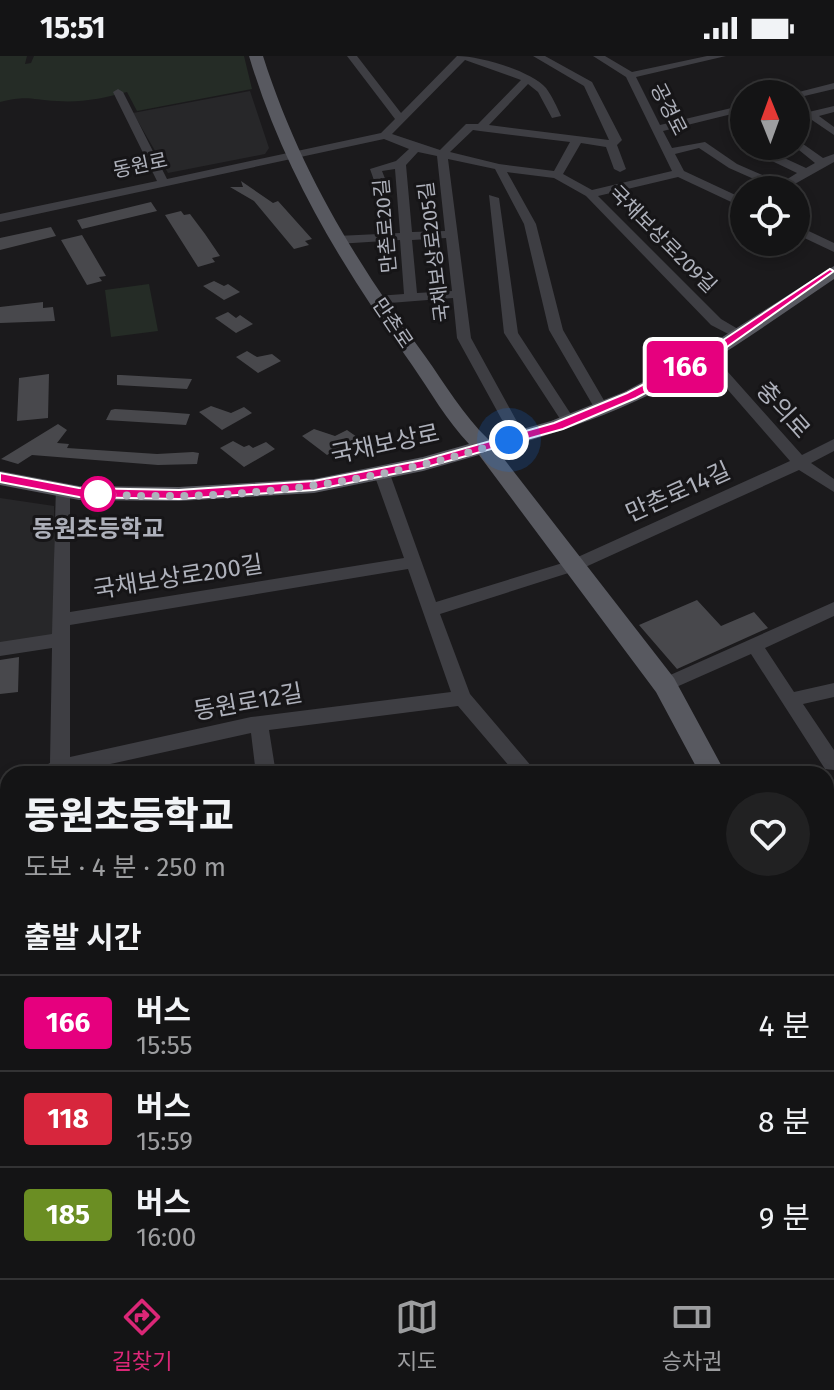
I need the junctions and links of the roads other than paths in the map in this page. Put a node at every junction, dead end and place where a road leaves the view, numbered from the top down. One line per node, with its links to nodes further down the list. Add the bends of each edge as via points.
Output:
1 (256, 56): 29 (main road, 만촌로)
2 (352, 56): 16 (street)
3 (464, 56): 8 (street); 16 (street)
4 (538, 56): 22 (street, via 588,84 616,140)
5 (598, 56): 7 (street, 공경로)
6 (721, 56): 7 (street)
7 (630, 75): 18 (street, 공경로)
8 (528, 79): 15 (street, via 542,90); 17 (street)
9 (834, 86): 11 (street)
10 (118, 92): 41 (street)
11 (810, 92)
12 (834, 109): 14 (street)
13 (730, 111): 18 (street)
14 (811, 115): 19 (street)
15 (556, 116)
16 (401, 120): 20 (street)
17 (480, 128): 21 (street); 27 (street, via 470,126)
18 (657, 129): 25 (street, 공경로)
19 (834, 132)
20 (385, 135): 23 (street, 국채보상로209길); 29 (street, 동원로)
21 (577, 140): 22 (street); 38 (street)
22 (611, 144): 35 (street)
23 (416, 148): 27 (street, 국채보상로209길); 33 (street, 만촌로20길)
24 (730, 150): 28 (street)
25 (669, 152): 28 (street, 공경로, via 701,144); 36 (street, 공경로)
26 (810, 153): 32 (street)
27 (442, 154): 34 (street, 국채보상로209길); 47 (street, 국채보상로205길)
28 (715, 154): 39 (street)
29 (290, 155): 41 (street, 동원로); 50 (main road, 만촌로)
30 (834, 157): 32 (street)
31 (778, 160): 37 (street)
32 (822, 163): 37 (street)
33 (400, 164): 42 (street, 만촌로20길, via 376,169); 48 (street, 만촌로20길)
34 (499, 167): 38 (street, 국채보상로209길); 58 (street, via 530,224 556,330)
35 (620, 169)
36 (679, 173): 43 (street); 44 (street, 공경로)
37 (806, 173): 40 (street)
38 (557, 175): 43 (street, 국채보상로209길)
39 (754, 176)
40 (801, 176)
41 (163, 182): 46 (street, 동원로)
42 (382, 186)
43 (590, 194): 56 (street, 국채보상로209길, via 716,322)
44 (730, 197)
45 (493, 198): 59 (street, via 511,333)
46 (0, 218)
47 (452, 234): 48 (street); 53 (street, 국채보상로205길)
48 (407, 236): 50 (street); 54 (street, 만촌로20길)
49 (810, 236): 51 (street)
50 (337, 240): 55 (main road, 만촌로)
51 (834, 248)
52 (834, 271): 56 (main road, 국채보상로)
53 (459, 294): 54 (street); 60 (street, 국채보상로205길, via 464,338)
54 (411, 298): 55 (street, 만촌로20길)
55 (377, 300): 62 (main road, 만촌로)
56 (738, 335): 57 (main road, 국채보상로)
57 (706, 356): 58 (main road, 국채보상로); 63 (street, 충의로)
58 (602, 409): 59 (main road, 국채보상로)
59 (569, 422): 62 (main road, 국채보상로)
60 (514, 429)
61 (834, 444): 63 (street, 만촌로14길)
62 (485, 448): 64 (main road, 국채보상로); 69 (main road, 만촌로)
63 (800, 463): 66 (street, 충의로); 69 (street, 만촌로14길)
64 (382, 474): 67 (main road, 국채보상로, via 314,486 215,493); 68 (street)
65 (0, 478): 67 (main road, 국채보상로)
66 (834, 487)
67 (62, 490): 72 (street, 국채보상로200길)
68 (414, 562): 71 (street); 72 (street, 국채보상로200길)
69 (575, 565): 71 (street); 76 (main road, 만촌로)
70 (834, 609): 74 (street)
71 (431, 610): 78 (street)
72 (61, 620): 73 (street, 국채보상로200길)
73 (61, 640): 75 (street); 82 (street, 국채보상로200길)
74 (754, 645): 76 (street); 79 (street)
75 (0, 649)
76 (665, 685): 86 (main road, 만촌로)
77 (834, 690): 79 (street)
78 (462, 698): 80 (street, 동원로12길); 85 (street)
79 (790, 700): 81 (street)
80 (259, 724): 83 (street, 동원로12길); 84 (street)
81 (833, 764)
82 (54, 766)
83 (76, 766)
84 (265, 766)
85 (521, 766)
86 (709, 766)

